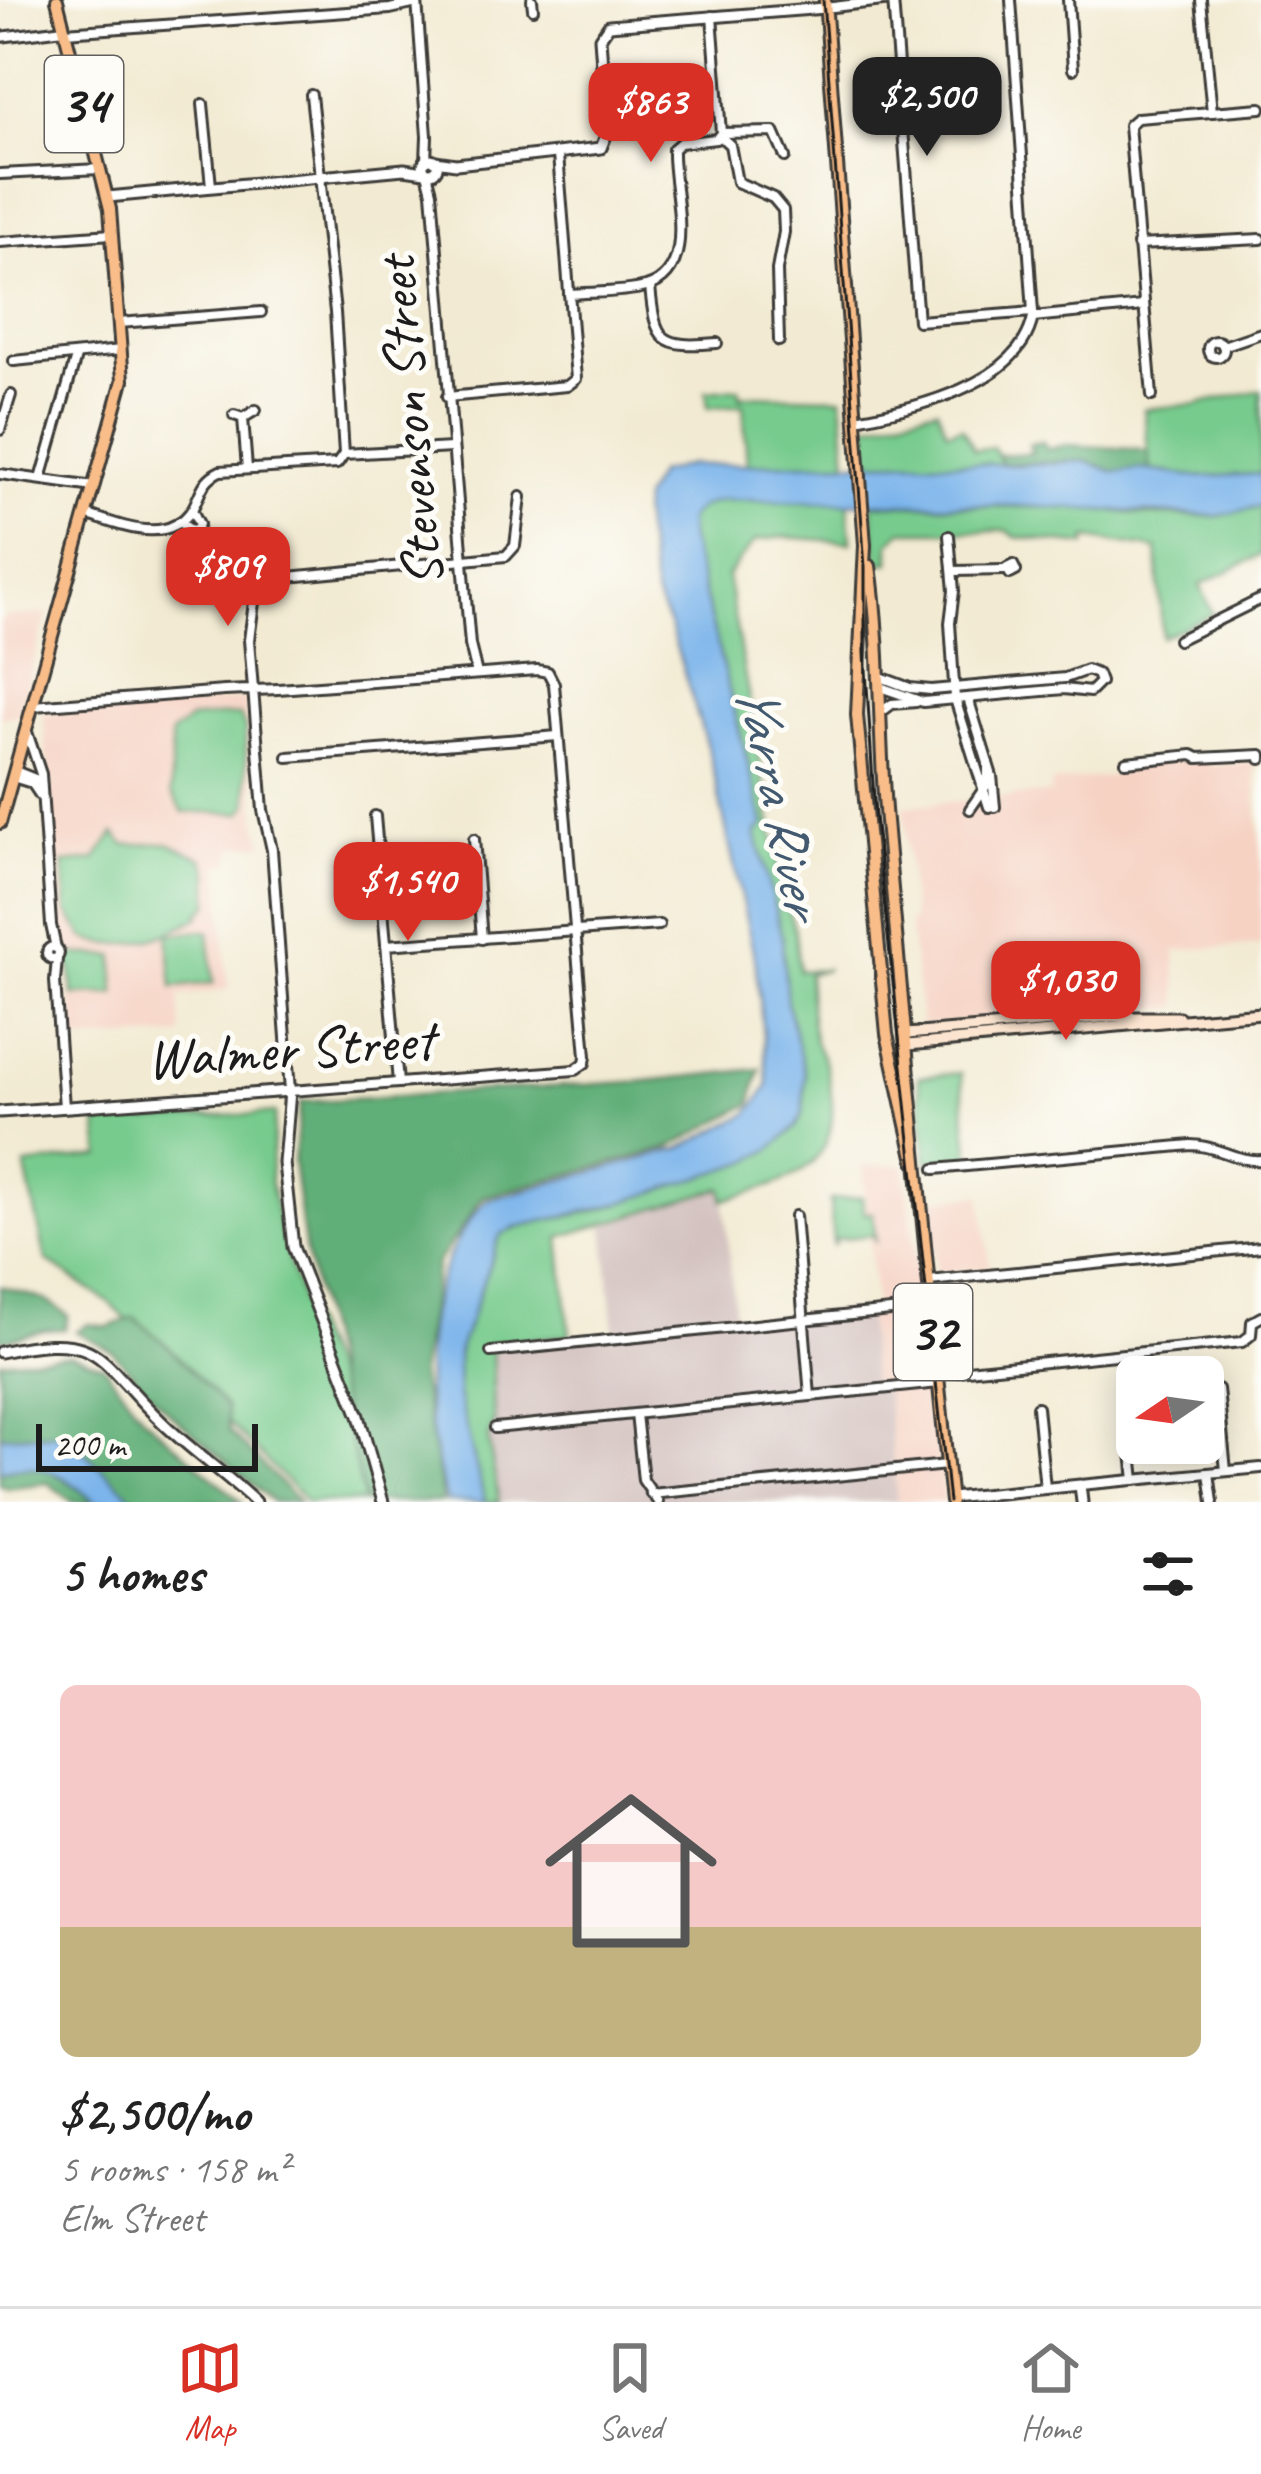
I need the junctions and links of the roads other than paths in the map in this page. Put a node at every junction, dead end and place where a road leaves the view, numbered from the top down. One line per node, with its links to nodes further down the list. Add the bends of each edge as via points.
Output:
1 (57, 0): 10 (main road, 34)
2 (892, 0): 6 (street); 34 (street, via 918,321)
3 (1010, 0): 34 (street)
4 (1067, 0): 12 (street)
5 (1201, 0): 16 (street)
6 (863, 2): 7 (street)
7 (825, 3): 9 (street); 47 (main road, 32)
8 (417, 5): 10 (street); 21 (street, Stevenson Street)
9 (712, 14): 17 (street); 18 (street, via 605,27 604,145)
10 (66, 34): 11 (street); 20 (main road, 34)
11 (0, 38)
12 (1073, 69)
13 (311, 95): 23 (street)
14 (203, 104): 24 (street)
15 (1261, 108): 16 (street)
16 (1212, 112): 29 (street, via 1138,118 1128,128)
17 (720, 135): 19 (street, via 774,132); 30 (street, via 673,149 678,250); 37 (street, via 730,145 737,182 783,210)
18 (558, 155): 21 (street); 31 (street)
19 (785, 157)
20 (99, 165): 22 (street); 25 (main road, 34)
21 (430, 166): 23 (street); 45 (street, Stevenson Street)
22 (0, 174)
23 (320, 176): 24 (street); 50 (street)
24 (211, 186): 25 (street)
25 (108, 197): 26 (main road, 34)
26 (112, 234): 28 (street); 35 (main road, 34)
27 (1261, 239): 29 (street)
28 (0, 242)
29 (1138, 245): 32 (street)
30 (650, 286): 31 (street); 38 (street, via 654,319 668,341)
31 (569, 294): 45 (street, via 573,384)
32 (1143, 306): 34 (street); 44 (street)
33 (261, 312): 35 (street)
34 (1033, 314): 47 (street, via 1020,348 990,373)
35 (119, 323): 40 (main road, 34)
36 (1261, 333): 39 (street)
37 (779, 341)
38 (716, 344)
39 (1223, 346)
40 (121, 350): 41 (street); 54 (main road, 34, via 119,404)
41 (76, 358): 42 (street); 53 (street)
42 (14, 361)
43 (10, 395): 48 (street)
44 (1152, 396)
45 (447, 397): 49 (street, Stevenson Street)
46 (256, 410): 51 (street, via 238,416)
47 (856, 424): 60 (main road, 32)
48 (0, 430)
49 (452, 448): 50 (street); 61 (street, Stevenson Street)
50 (344, 454): 51 (street, via 337,464)
51 (247, 469): 56 (street, via 210,476)
52 (0, 474): 53 (street)
53 (41, 479): 54 (street)
54 (95, 487): 57 (main road, 34)
55 (521, 497): 61 (street, via 512,551)
56 (192, 510): 58 (street); 58 (street, via 196,529)
57 (88, 515): 58 (street, via 145,531); 75 (main road, 34)
58 (179, 522)
59 (949, 536): 63 (street)
60 (866, 545): 66 (main road, 32); 68 (main road, 32)
61 (463, 561): 67 (street, Stevenson Street); 70 (street, via 257,580)
62 (1006, 570): 63 (street)
63 (953, 571): 72 (street)
64 (1261, 599): 65 (street)
65 (1178, 640)
66 (858, 672): 68 (main road); 101 (main road, 32)
67 (472, 675): 70 (street); 78 (street, via 548,671)
68 (879, 681): 72 (street); 74 (street); 76 (main road, 32)
69 (1006, 689): 69 (street, via 1088,670 1100,680 1090,692); 71 (street)
70 (253, 690): 75 (street); 104 (street)
71 (984, 691): 72 (street); 73 (street)
72 (955, 694): 73 (street); 74 (street); 80 (street)
73 (968, 698): 79 (street)
74 (923, 702): 76 (street, via 892,704)
75 (34, 706): 77 (main road, 34)
76 (880, 714): 102 (main road, 32)
77 (26, 730): 85 (main road, 34); 86 (street)
78 (558, 736): 81 (street); 94 (street)
79 (983, 749): 80 (street); 84 (street)
80 (973, 753): 87 (street)
81 (288, 757)
82 (1261, 757): 83 (street)
83 (1126, 762)
84 (988, 763): 87 (street); 87 (street, via 992,807)
85 (14, 774): 86 (street); 88 (street); 91 (main road, 34)
86 (41, 782): 88 (street)
87 (984, 788): 89 (street)
88 (40, 797): 105 (street)
89 (970, 809)
90 (375, 816): 96 (street)
91 (0, 823)
92 (474, 839): 95 (street)
93 (659, 925): 94 (street)
94 (576, 932): 95 (street); 103 (street, Walmer Street, via 584,1064)
95 (482, 939): 96 (street)
96 (386, 945): 103 (street)
97 (1261, 1013): 98 (main road)
98 (1113, 1022): 99 (main road); 100 (main road)
99 (1019, 1024): 100 (main road); 102 (main road)
100 (1019, 1037): 102 (main road)
101 (888, 1040): 102 (main road); 108 (main road, 32)
102 (907, 1040): 108 (main road, 32)
103 (398, 1083): 104 (street, Walmer Street)
104 (290, 1091): 105 (street, Walmer Street); 135 (street, via 284,1163 293,1247)
105 (64, 1107): 106 (street, Walmer Street)
106 (0, 1112)
107 (1261, 1160): 109 (street, via 1190,1145)
108 (915, 1161): 112 (main road, 32)
109 (935, 1169)
110 (795, 1216): 115 (street)
111 (1261, 1246): 112 (street)
112 (928, 1281): 113 (main road, 32)
113 (931, 1307): 115 (street); 118 (main road, 32)
114 (1261, 1317): 118 (street, via 1243,1342)
115 (804, 1320): 117 (street); 119 (street)
116 (0, 1352): 134 (street, via 46,1343 88,1348)
117 (490, 1352)
118 (938, 1378): 119 (street); 125 (main road, 32)
119 (810, 1396): 121 (street)
120 (1037, 1408): 131 (street)
121 (636, 1414): 122 (street); 132 (street, via 643,1480)
122 (495, 1428)
123 (1224, 1450): 127 (street)
124 (1133, 1464): 129 (street)
125 (947, 1466): 132 (street); 133 (main road, 32)
126 (1261, 1468): 127 (street)
127 (1226, 1471): 128 (street)
128 (1210, 1473): 129 (street); 137 (street)
129 (1135, 1480): 130 (street)
130 (1080, 1485): 131 (street); 136 (street)
131 (1046, 1488): 133 (street)
132 (655, 1498)
133 (951, 1500)
134 (255, 1502)
135 (383, 1502)
136 (1082, 1502)
137 (1213, 1502)

